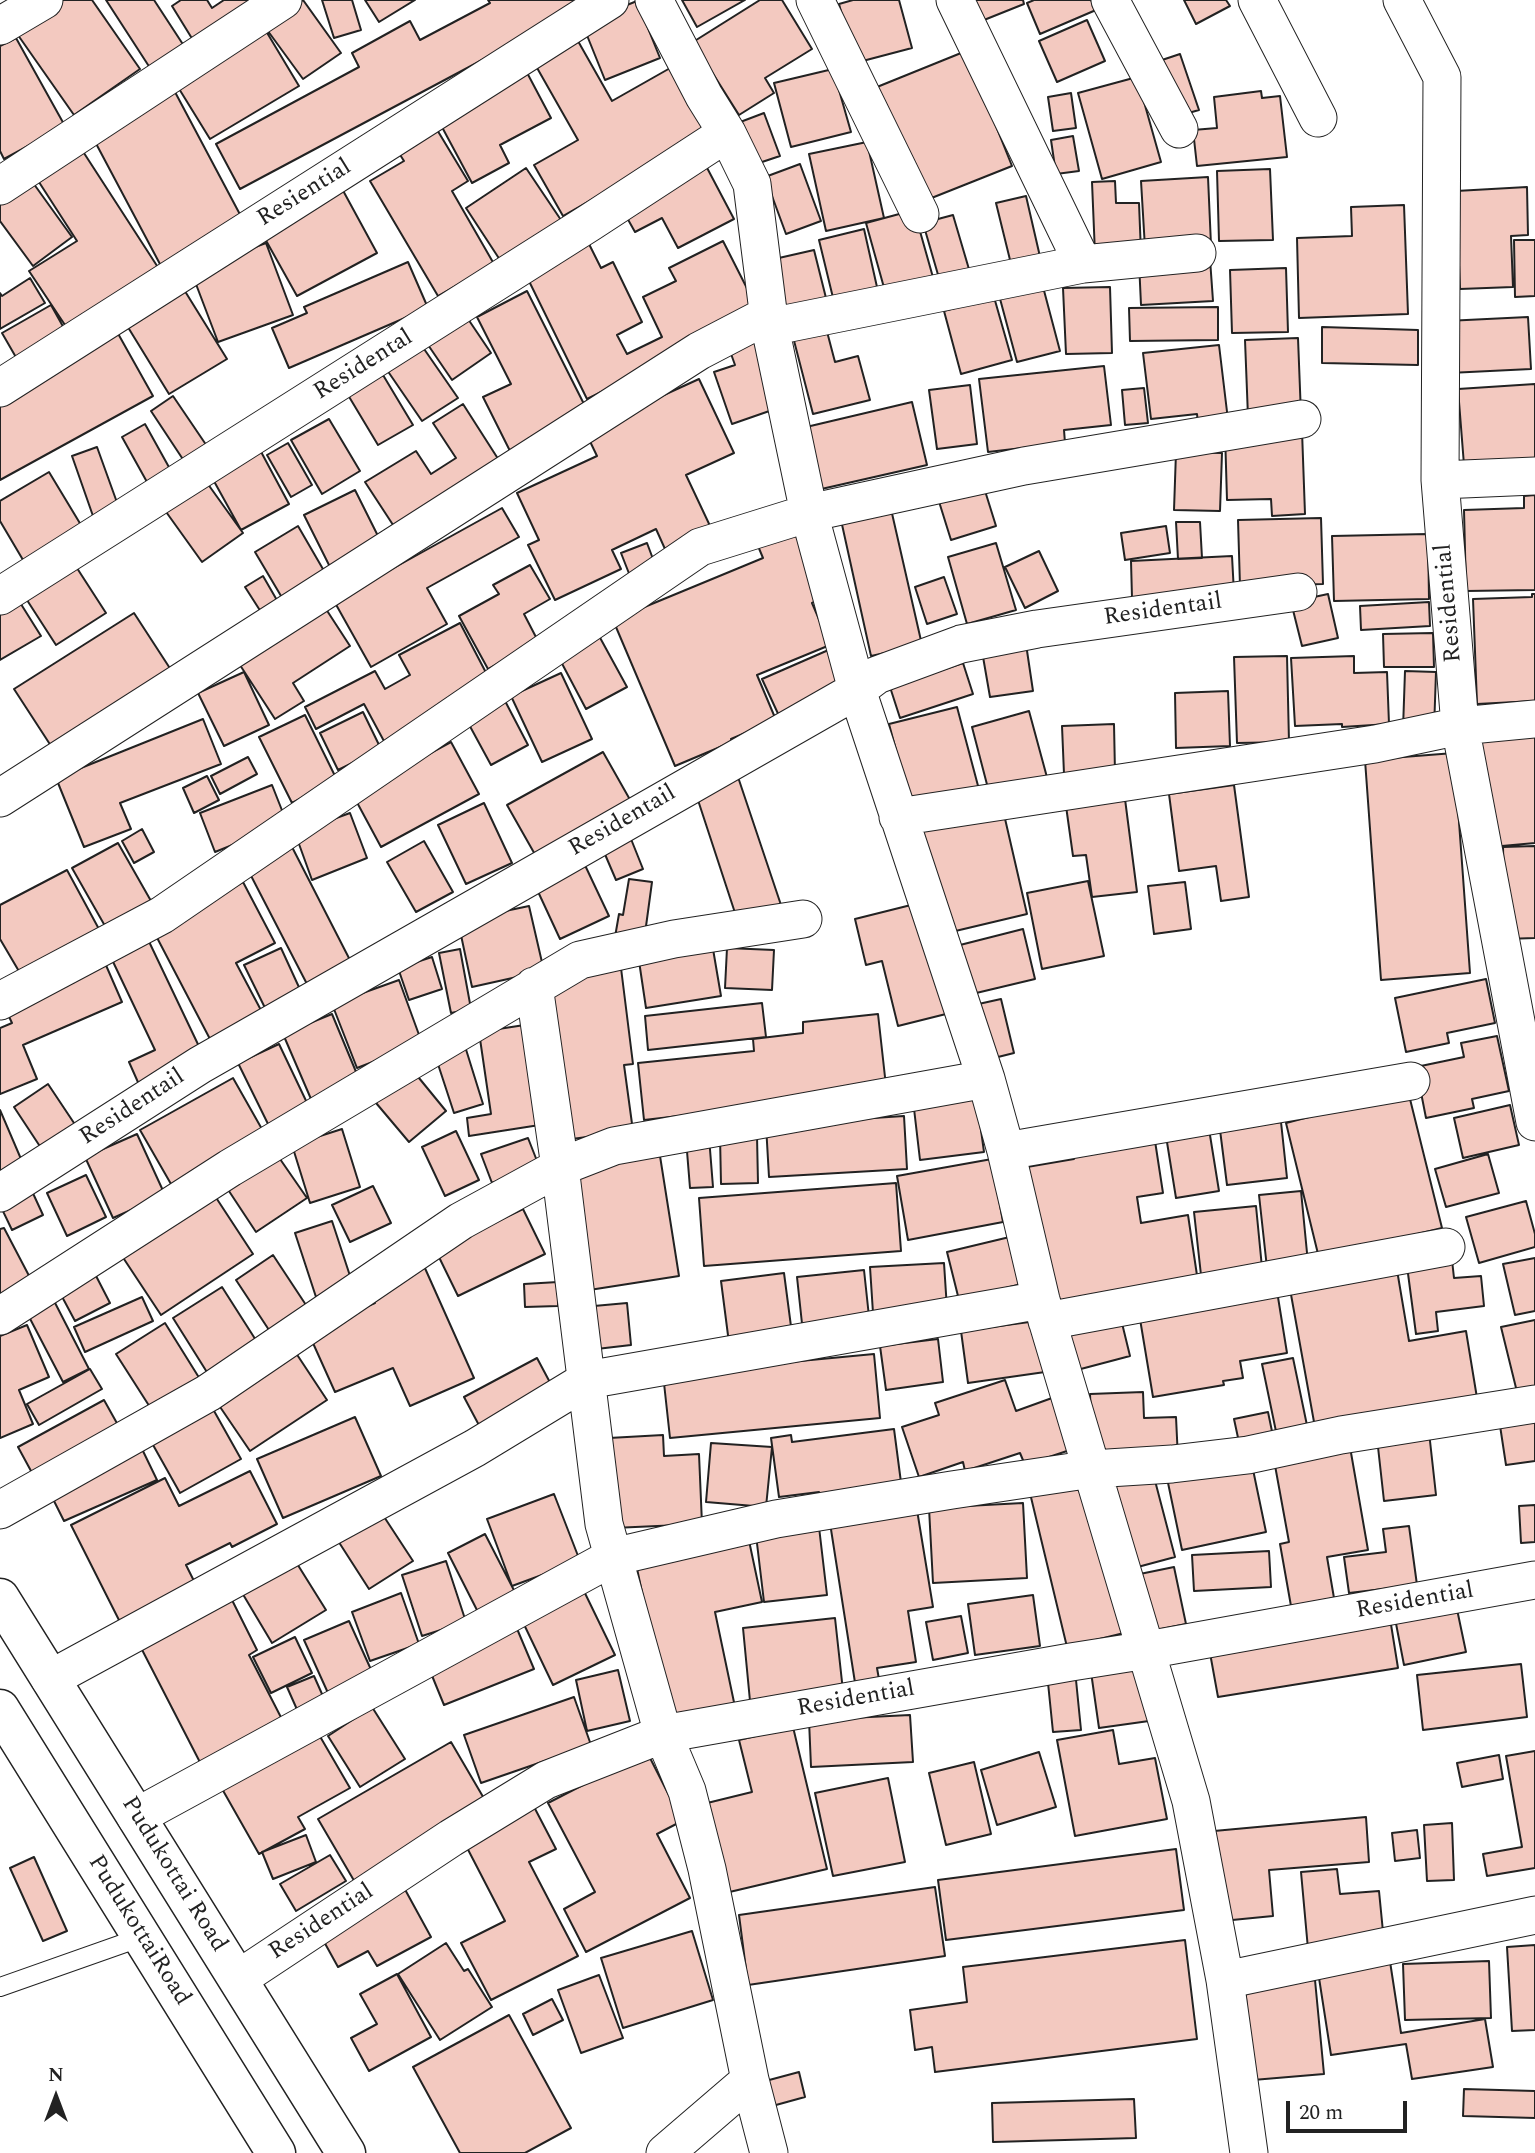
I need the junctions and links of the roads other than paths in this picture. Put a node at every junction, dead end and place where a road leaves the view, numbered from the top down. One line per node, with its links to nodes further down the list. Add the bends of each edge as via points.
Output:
1 (44, 0): 10 (street)
2 (282, 0): 14 (street)
3 (610, 0): 19 (street, Resiential)
4 (654, 0): 13 (street)
5 (815, 0): 15 (street)
6 (955, 0): 17 (street)
7 (1110, 0): 12 (street)
8 (1257, 0): 11 (street)
9 (1402, 0): 22 (street, Residential, via 1442,77)
10 (0, 26)
11 (1318, 118)
12 (1179, 129)
13 (727, 133): 18 (street, via 752,184); 25 (street, Residental)
14 (0, 186)
15 (920, 214)
16 (1197, 253): 17 (street)
17 (1083, 264): 18 (street)
18 (769, 321): 23 (street); 29 (street, via 699,351)
19 (0, 388)
20 (1302, 419): 23 (street, via 1024,466)
21 (1535, 476): 22 (street)
22 (1440, 480): 28 (street, Residential)
23 (809, 513): 26 (street); 33 (street, via 700,547 162,915)
24 (1298, 592): 26 (street, Residentail, via 961,644 877,675)
25 (0, 596)
26 (856, 690): 30 (street); 39 (street, Residentail, via 200,1065)
27 (1535, 719): 28 (street)
28 (1460, 726): 30 (street, via 1375,744); 36 (street, Residential)
29 (0, 798)
30 (898, 817): 34 (street)
31 (803, 919): 32 (street, via 674,939 579,960)
32 (534, 986): 38 (street); 42 (street, via 230,1168)
33 (0, 1001)
34 (986, 1079): 37 (street); 38 (street, via 614,1146)
35 (1410, 1081): 37 (street)
36 (1535, 1122)
37 (1006, 1151): 41 (street)
38 (560, 1167): 43 (street); 46 (street, via 461,1222 208,1393)
39 (0, 1192)
40 (1446, 1247): 41 (street)
41 (1044, 1310): 43 (street); 45 (street)
42 (0, 1316)
43 (587, 1380): 47 (street, via 604,1524); 51 (street, via 475,1448)
44 (1535, 1404): 45 (street, via 1248,1455)
45 (1093, 1469): 47 (street, via 776,1519); 50 (street)
46 (0, 1510)
47 (613, 1557): 53 (street); 54 (street)
48 (1535, 1580): 50 (street, Residential)
49 (0, 1598): 51 (highway, Pudukottai Road)
50 (1147, 1650): 53 (street, Residential); 58 (street, via 1191,1801)
51 (50, 1679): 54 (highway, Pudukottai Road)
52 (0, 1709): 56 (highway, PudukottaiRoad)
53 (663, 1734): 57 (street, Residential, via 546,1780); 60 (street, via 687,1791 707,1869)
54 (136, 1817): 57 (highway, Pudukottai Road)
55 (1535, 1916): 58 (street)
56 (142, 1937): 59 (lane); 61 (highway, PudukottaiRoad)
57 (237, 1979): 62 (highway, Pudukottai Road)
58 (1225, 1980): 65 (street)
59 (0, 1987)
60 (750, 2080): 63 (street); 64 (street)
61 (276, 2153)
62 (346, 2153)
63 (665, 2153)
64 (769, 2153)
65 (1249, 2153)

